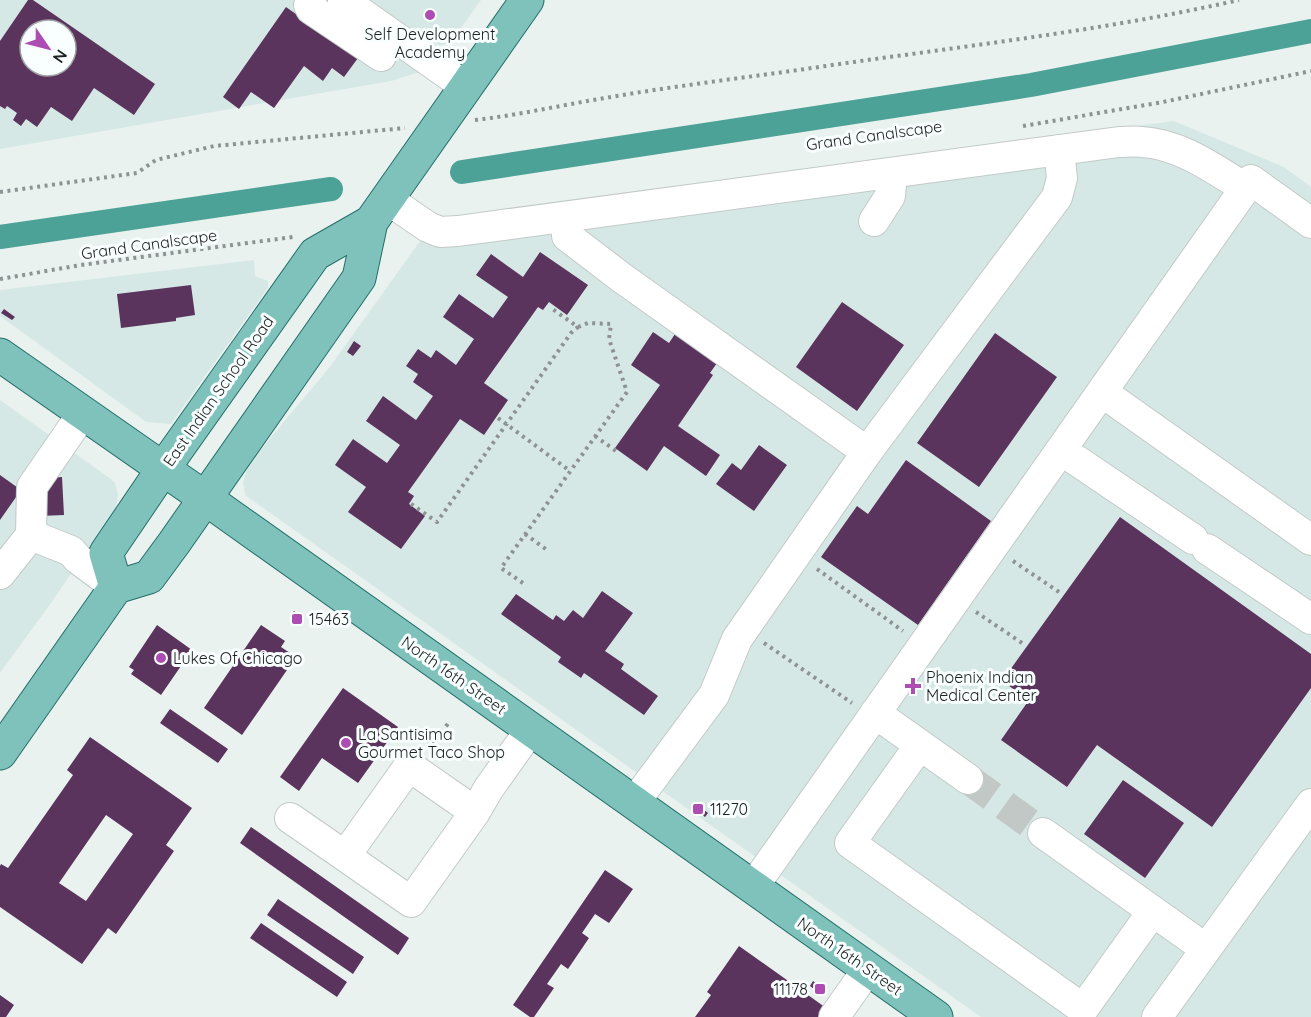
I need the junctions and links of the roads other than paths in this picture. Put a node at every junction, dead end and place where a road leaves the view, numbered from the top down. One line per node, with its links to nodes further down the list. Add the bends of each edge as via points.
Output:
1 (311, 0): 4 (street, via 311,9)
2 (343, 0): 4 (street)
3 (527, 0): 5 (main road, East Indian School Road)
4 (381, 56): 5 (street)
5 (466, 87): 9 (main road, East Indian School Road)
6 (1059, 150): 7 (street); 8 (street, via 1144,142 1176,149); 17 (street, via 1062,178 1057,197)
7 (892, 173): 10 (street); 11 (street, via 890,196)
8 (1245, 188): 12 (street, via 1251,180); 14 (street)
9 (379, 210): 10 (street, via 440,232); 18 (main road, East Indian School Road, via 315,254); 19 (main road, East Indian School Road, via 358,279)
10 (566, 217): 17 (street, via 567,236)
11 (873, 221)
12 (1311, 223)
13 (0, 355): 15 (main road, North 16th Street)
14 (1102, 392): 16 (street); 21 (street)
15 (83, 413): 18 (main road, North 16th Street); 20 (street, via 32,487)
16 (1061, 450): 24 (street); 25 (street)
17 (867, 452): 30 (street, via 737,639 714,695)
18 (163, 469): 19 (main road, North 16th Street); 23 (main road, East Indian School Road, via 106,553)
19 (205, 498): 23 (main road, East Indian School Road, via 149,577); 26 (main road, North 16th Street)
20 (31, 534): 22 (street); 23 (street, via 71,551)
21 (1311, 538)
22 (0, 574)
23 (116, 587): 28 (main road)
24 (1311, 619)
25 (865, 709): 27 (street); 36 (street)
26 (531, 729): 30 (main road, North 16th Street); 32 (street)
27 (920, 745): 29 (street); 37 (street, via 850,843 1083,1009)
28 (0, 753)
29 (968, 779)
30 (634, 803): 36 (main road, North 16th Street)
31 (1311, 804): 38 (street)
32 (475, 812): 35 (street, via 409,766); 35 (street, via 411,902)
33 (290, 818): 35 (street)
34 (1043, 833): 37 (street)
35 (345, 856)
36 (753, 887): 39 (main road, North 16th Street)
37 (1153, 911): 38 (street)
38 (1206, 949): 42 (street)
39 (868, 969): 40 (main road, North 16th Street); 41 (street)
40 (922, 1013)
41 (834, 1017)
42 (1157, 1017)

